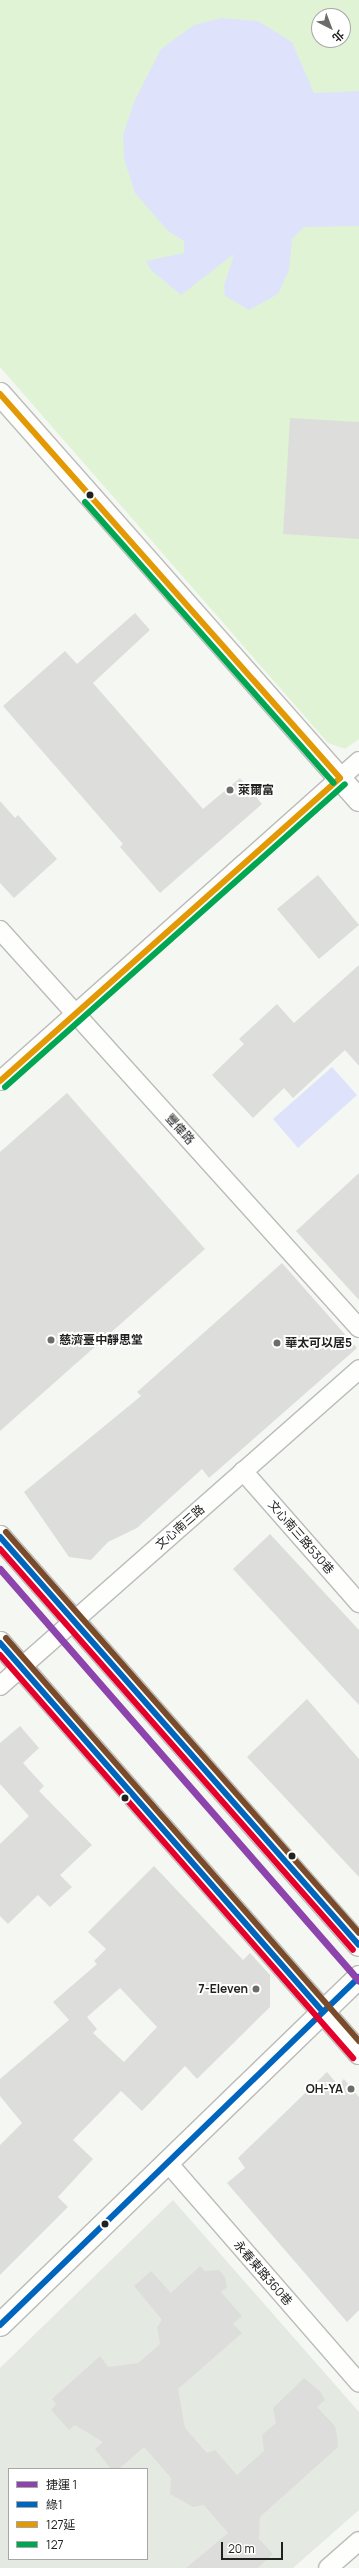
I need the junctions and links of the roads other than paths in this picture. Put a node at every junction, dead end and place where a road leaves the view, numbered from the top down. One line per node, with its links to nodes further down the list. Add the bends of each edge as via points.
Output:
1 (0, 394): 3 (main road)
2 (359, 761): 3 (street)
3 (340, 778): 4 (main road); 6 (street)
4 (359, 800)
5 (0, 930): 6 (street, 豐偉路)
6 (76, 1014): 7 (street); 8 (street, 豐偉路)
7 (0, 1081)
8 (359, 1328)
9 (359, 1369): 10 (street, 文心南三路)
10 (243, 1471): 12 (street, 文心南三路530巷); 13 (street, 文心南三路)
11 (0, 1537): 13 (main road)
12 (359, 1603)
13 (74, 1620): 15 (street, 文心南三路); 17 (main road)
14 (0, 1643): 15 (main road)
15 (21, 1667): 16 (street, 文心南三路); 19 (main road)
16 (0, 1686)
17 (359, 1945)
18 (359, 1977): 19 (main road)
19 (323, 2012): 20 (main road); 21 (main road)
20 (359, 2053)
21 (168, 2163): 22 (main road); 23 (street, 永春東路360巷)
22 (0, 2325)
23 (359, 2383)
24 (359, 2541): 25 (street)
25 (328, 2568)

